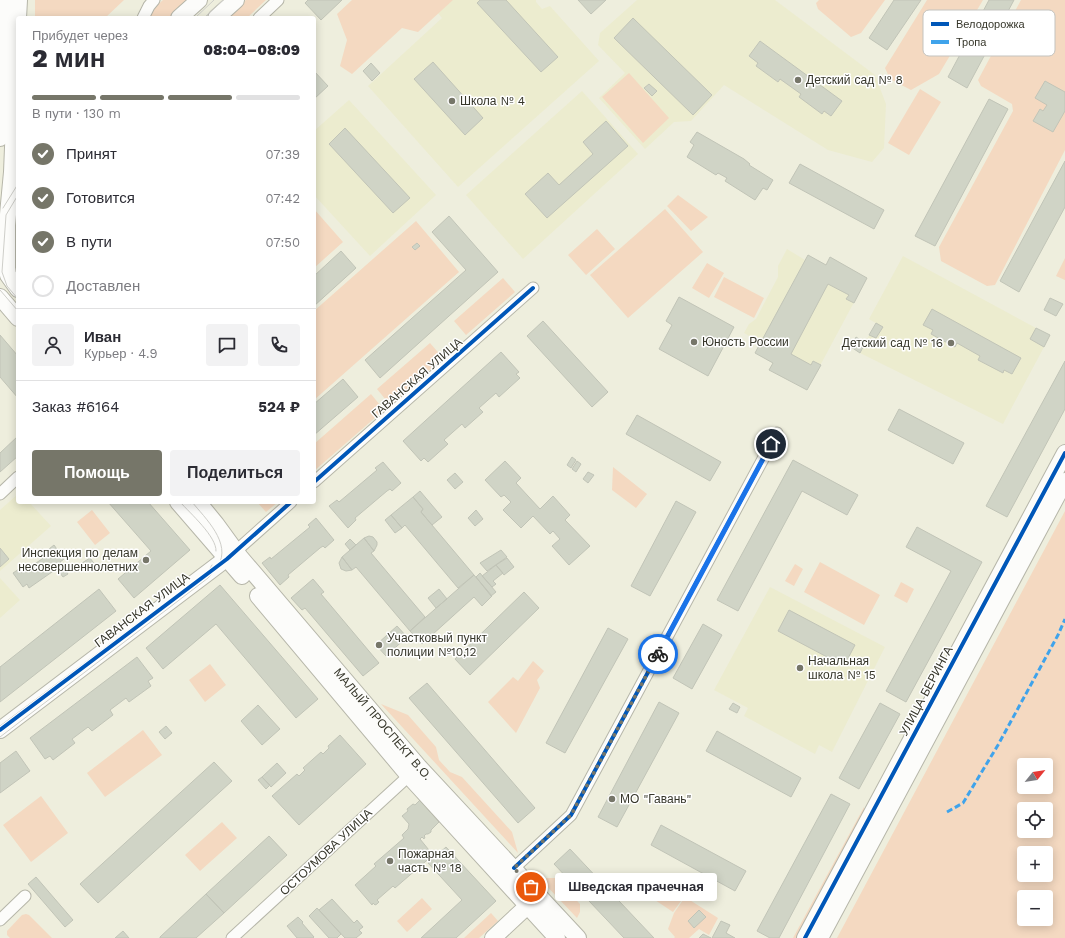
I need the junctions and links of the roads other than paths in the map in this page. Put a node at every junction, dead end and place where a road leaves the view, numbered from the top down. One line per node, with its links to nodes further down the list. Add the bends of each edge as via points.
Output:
1 (7, 0): 12 (street)
2 (19, 0): 7 (street)
3 (154, 0): 8 (street)
4 (199, 0): 9 (street)
5 (236, 0): 10 (street)
6 (278, 0): 11 (street)
7 (18, 16)
8 (144, 16)
9 (181, 16)
10 (218, 16)
11 (261, 16)
12 (0, 138)
13 (16, 138): 14 (street)
14 (15, 169): 15 (street); 16 (street)
15 (0, 183)
16 (8, 211): 17 (street, via 7,268 8,275)
17 (16, 286)
18 (533, 288): 24 (street, ГАВАНСКАЯ УЛИЦА)
19 (0, 298): 20 (street)
20 (16, 316)
21 (777, 433): 33 (street, via 571,815)
22 (1065, 453): 41 (street, УЛИЦА БЕРИНГА)
23 (16, 479): 26 (street)
24 (316, 480)
25 (1065, 480): 42 (street, УЛИЦА БЕРИНГА)
26 (0, 494)
27 (180, 504): 30 (street, МАЛЫЙ ПРОСПЕКТ В.О.)
28 (200, 504): 30 (street, МАЛЫЙ ПРОСПЕКТ В.О., via 216,524)
29 (290, 504): 30 (street, ГАВАНСКАЯ УЛИЦА)
30 (231, 555): 31 (street, ГАВАНСКАЯ УЛИЦА); 32 (street, МАЛЫЙ ПРОСПЕКТ В.О.)
31 (0, 730)
32 (414, 771): 33 (street, МАЛЫЙ ПРОСПЕКТ В.О.); 35 (street, МАЛЫЙ ПРОСПЕКТ В.О.); 37 (street, ОСТОУМОВА УЛИЦА)
33 (514, 868): 35 (street, МАЛЫЙ ПРОСПЕКТ В.О.)
34 (25, 896): 36 (street)
35 (533, 901): 38 (street); 39 (street, МАЛЫЙ ПРОСПЕКТ В.О.); 40 (street, МАЛЫЙ ПРОСПЕКТ В.О.)
36 (0, 920)
37 (232, 938)
38 (492, 938)
39 (557, 938)
40 (578, 938)
41 (805, 938)
42 (820, 938)

